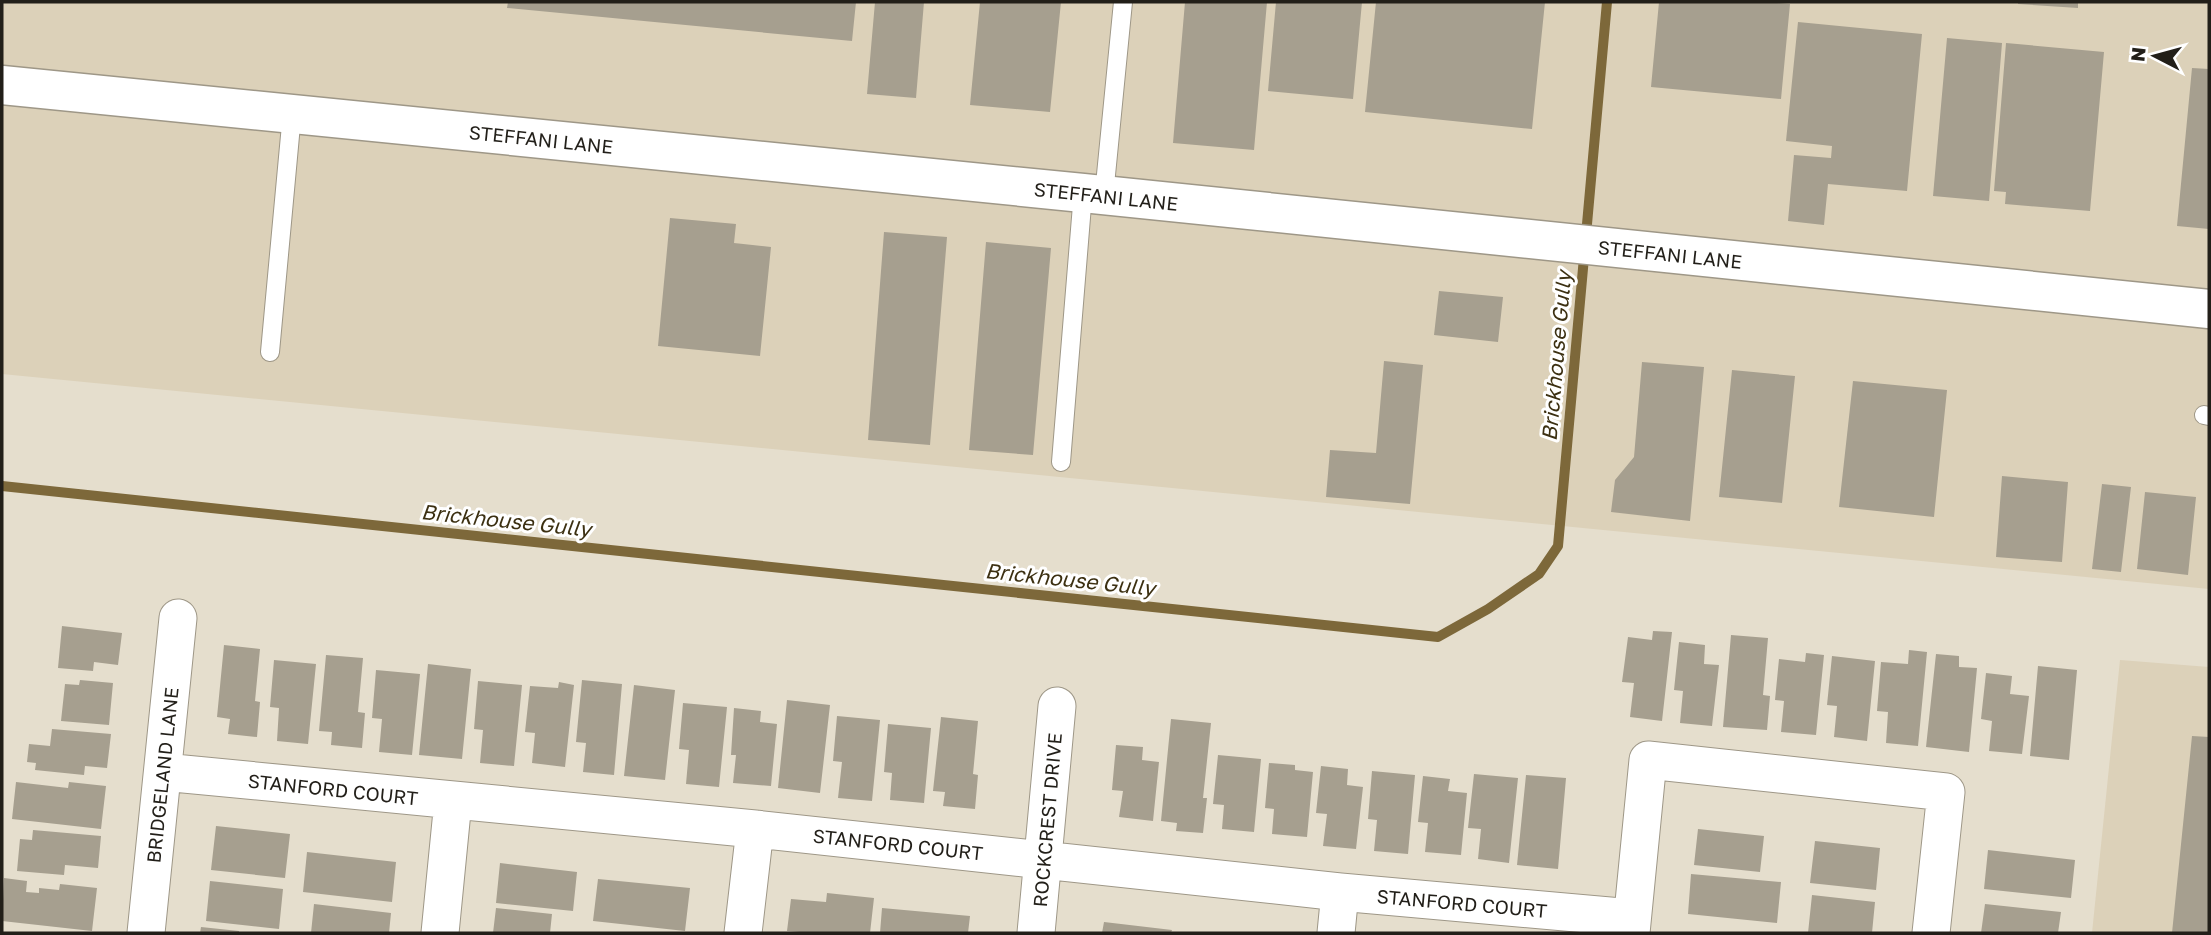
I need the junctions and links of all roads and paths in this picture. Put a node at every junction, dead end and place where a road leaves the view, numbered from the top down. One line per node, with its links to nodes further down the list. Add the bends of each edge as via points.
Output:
1 (1123, 2): 4 (lane)
2 (2, 85): 3 (street, STEFFANI LANE)
3 (292, 114): 4 (street, STEFFANI LANE); 6 (lane)
4 (1093, 194): 5 (street, STEFFANI LANE); 7 (lane)
5 (2209, 309)
6 (270, 352)
7 (1060, 462)
8 (178, 618): 10 (street, BRIDGELAND LANE)
9 (1057, 706): 13 (street, ROCKCREST DRIVE)
10 (163, 772): 11 (street, STANFORD COURT); 16 (street, BRIDGELAND LANE)
11 (453, 801): 12 (street, STANFORD COURT); 17 (street)
12 (755, 829): 13 (street, STANFORD COURT); 18 (street)
13 (1043, 859): 14 (street, STANFORD COURT); 19 (street, ROCKCREST DRIVE)
14 (1340, 892): 15 (street, STANFORD COURT); 20 (street)
15 (1632, 926): 21 (street, via 1648,760 1946,792)
16 (146, 933)
17 (440, 933)
18 (743, 933)
19 (1036, 933)
20 (1336, 933)
21 (1931, 933)

